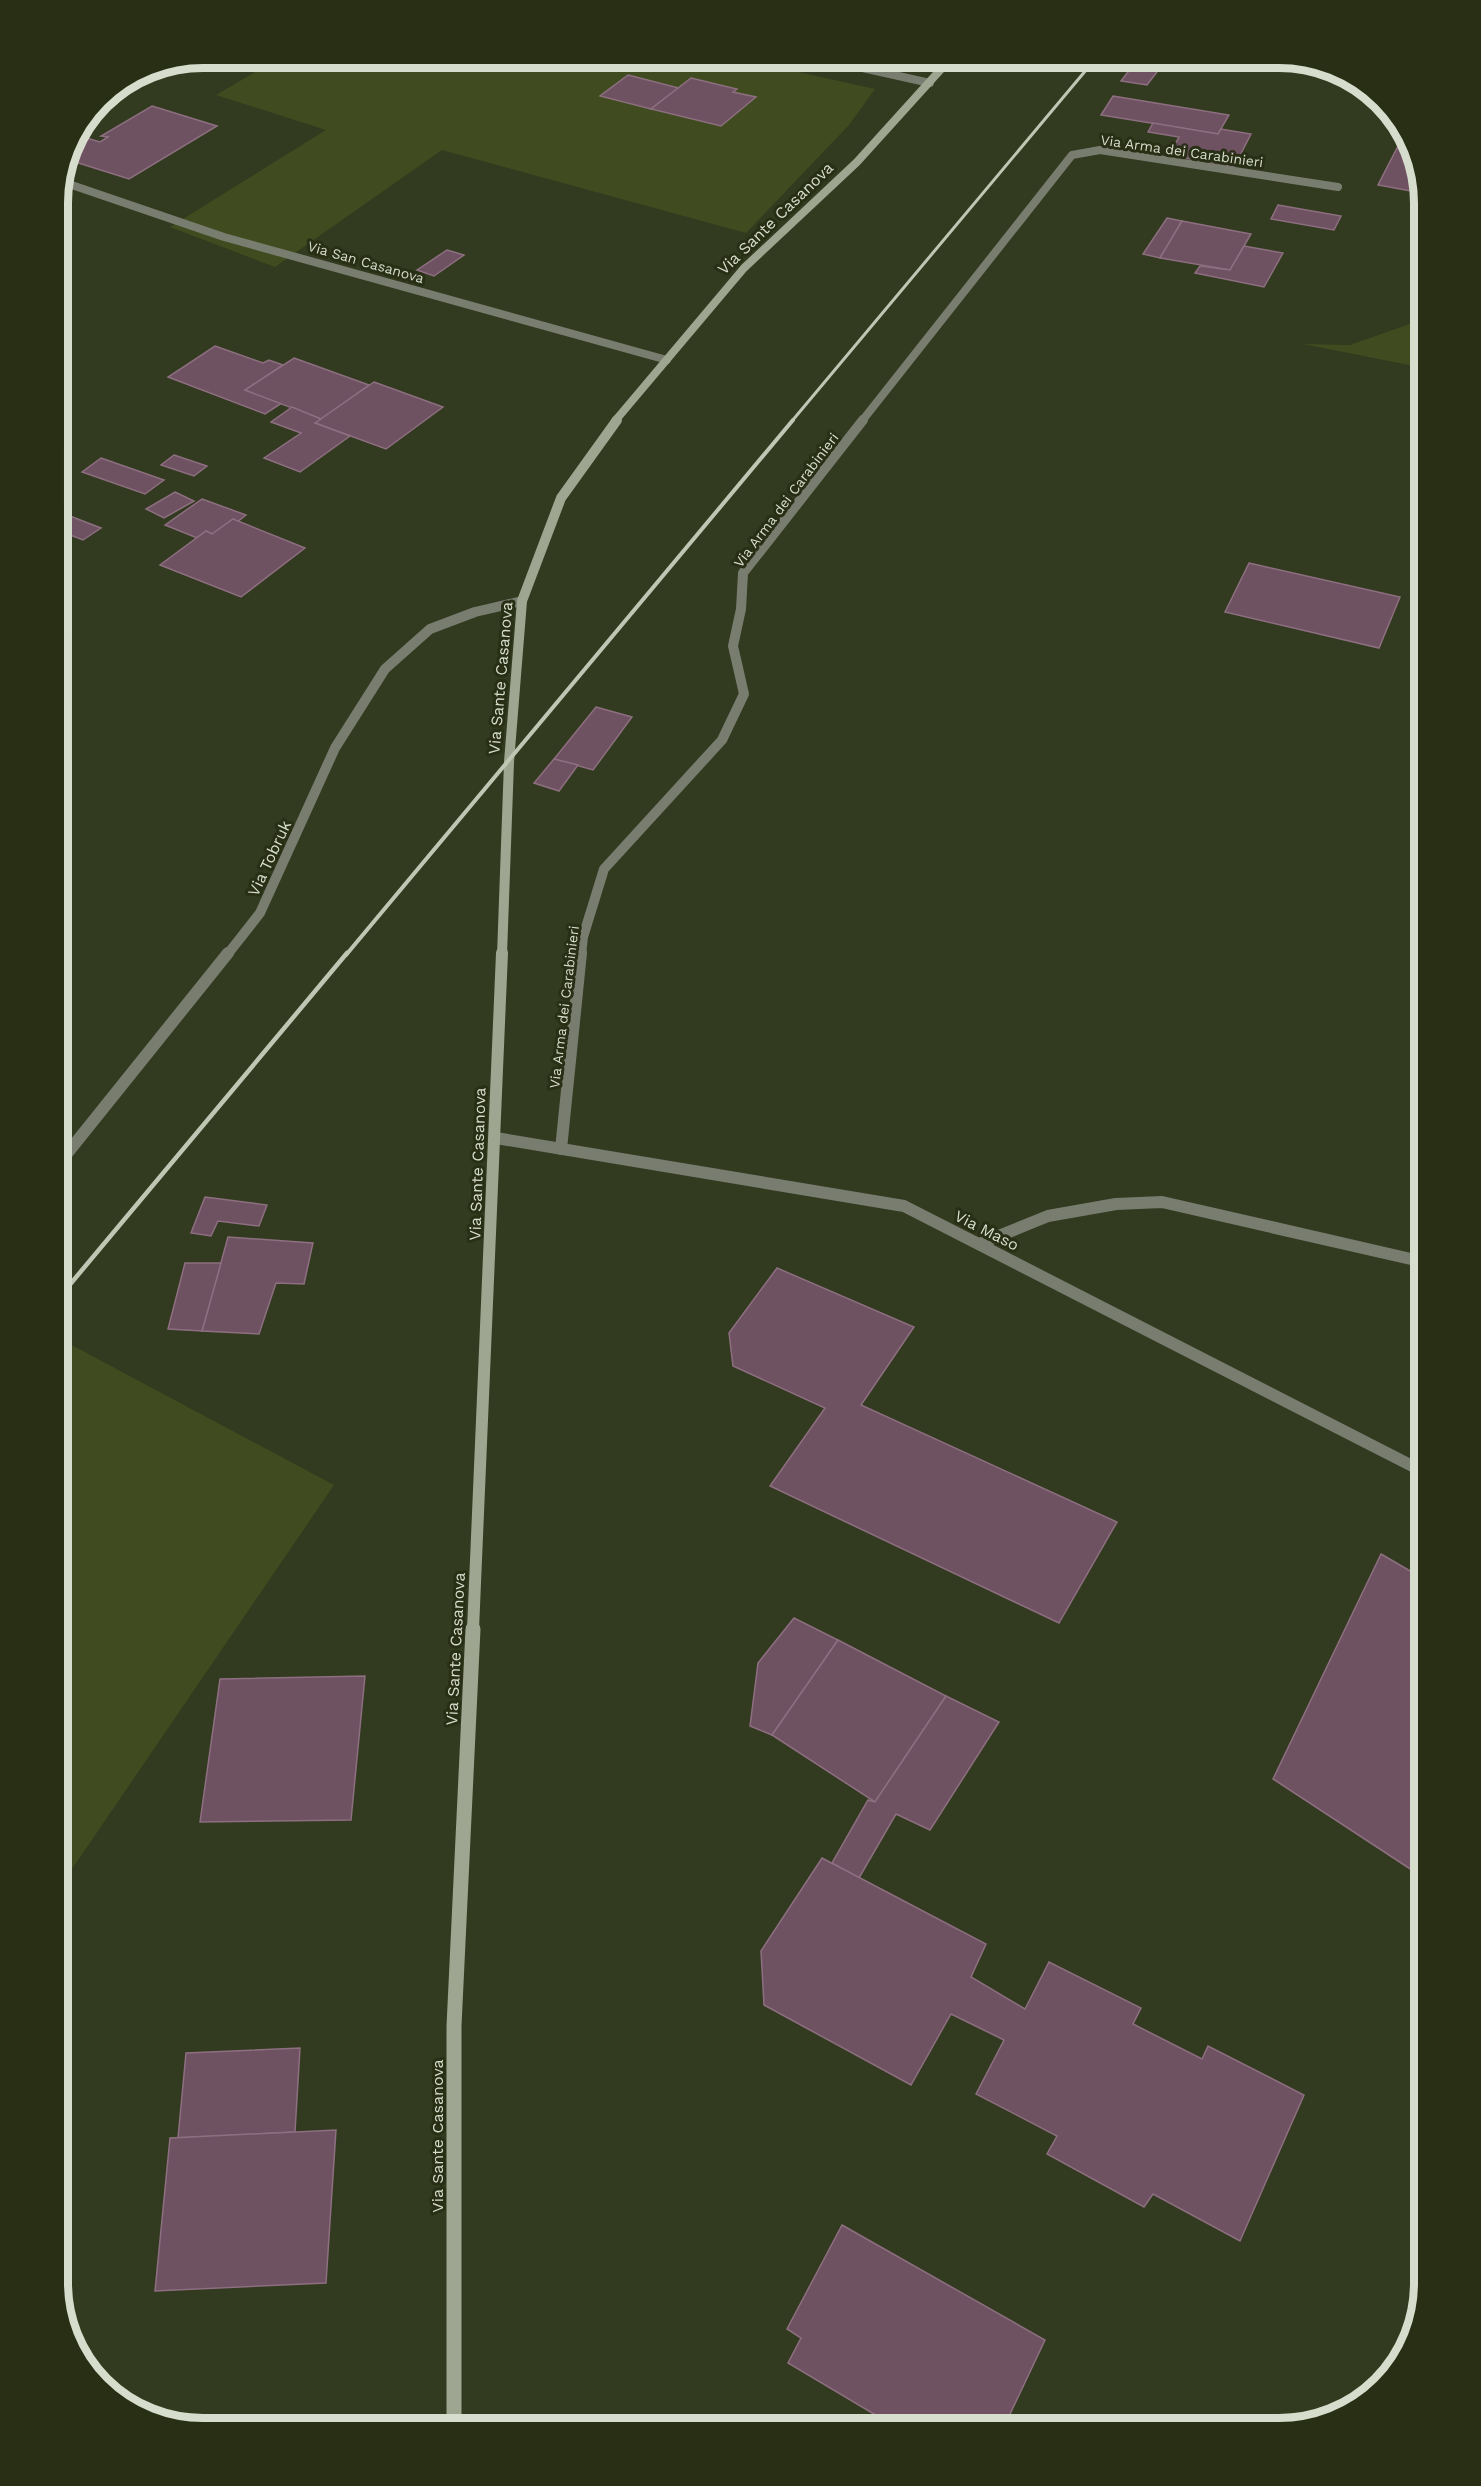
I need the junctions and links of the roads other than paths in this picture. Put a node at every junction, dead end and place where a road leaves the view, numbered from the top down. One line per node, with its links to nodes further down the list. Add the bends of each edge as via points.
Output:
1 (862, 68): 3 (street)
2 (943, 68): 3 (main road, Via Sante Casanova)
3 (930, 83): 6 (main road, Via Sante Casanova, via 857,162 744,268)
4 (69, 185): 6 (street, Via San Casanova, via 224,237)
5 (1338, 187): 9 (street, Via Arma dei Carabinieri, via 1100,150 1072,155 743,573 733,646 744,694 722,740 604,869 583,937)
6 (667, 360): 7 (main road, Via Sante Casanova, via 604,435 561,498)
7 (522, 601): 8 (main road, Via Sante Casanova, via 509,762); 10 (street, Via Tobruk, via 475,612 430,629 384,669 335,748 260,913)
8 (496, 1138): 9 (street, Via Maso); 14 (main road, Via Sante Casanova, via 454,2026)
9 (561, 1149): 11 (street, Via Maso, via 904,1206)
10 (68, 1152)
11 (979, 1244): 12 (street, via 1048,1216 1116,1204 1162,1202); 13 (street, Via Maso)
12 (1414, 1260)
13 (1414, 1467)
14 (454, 2418)

